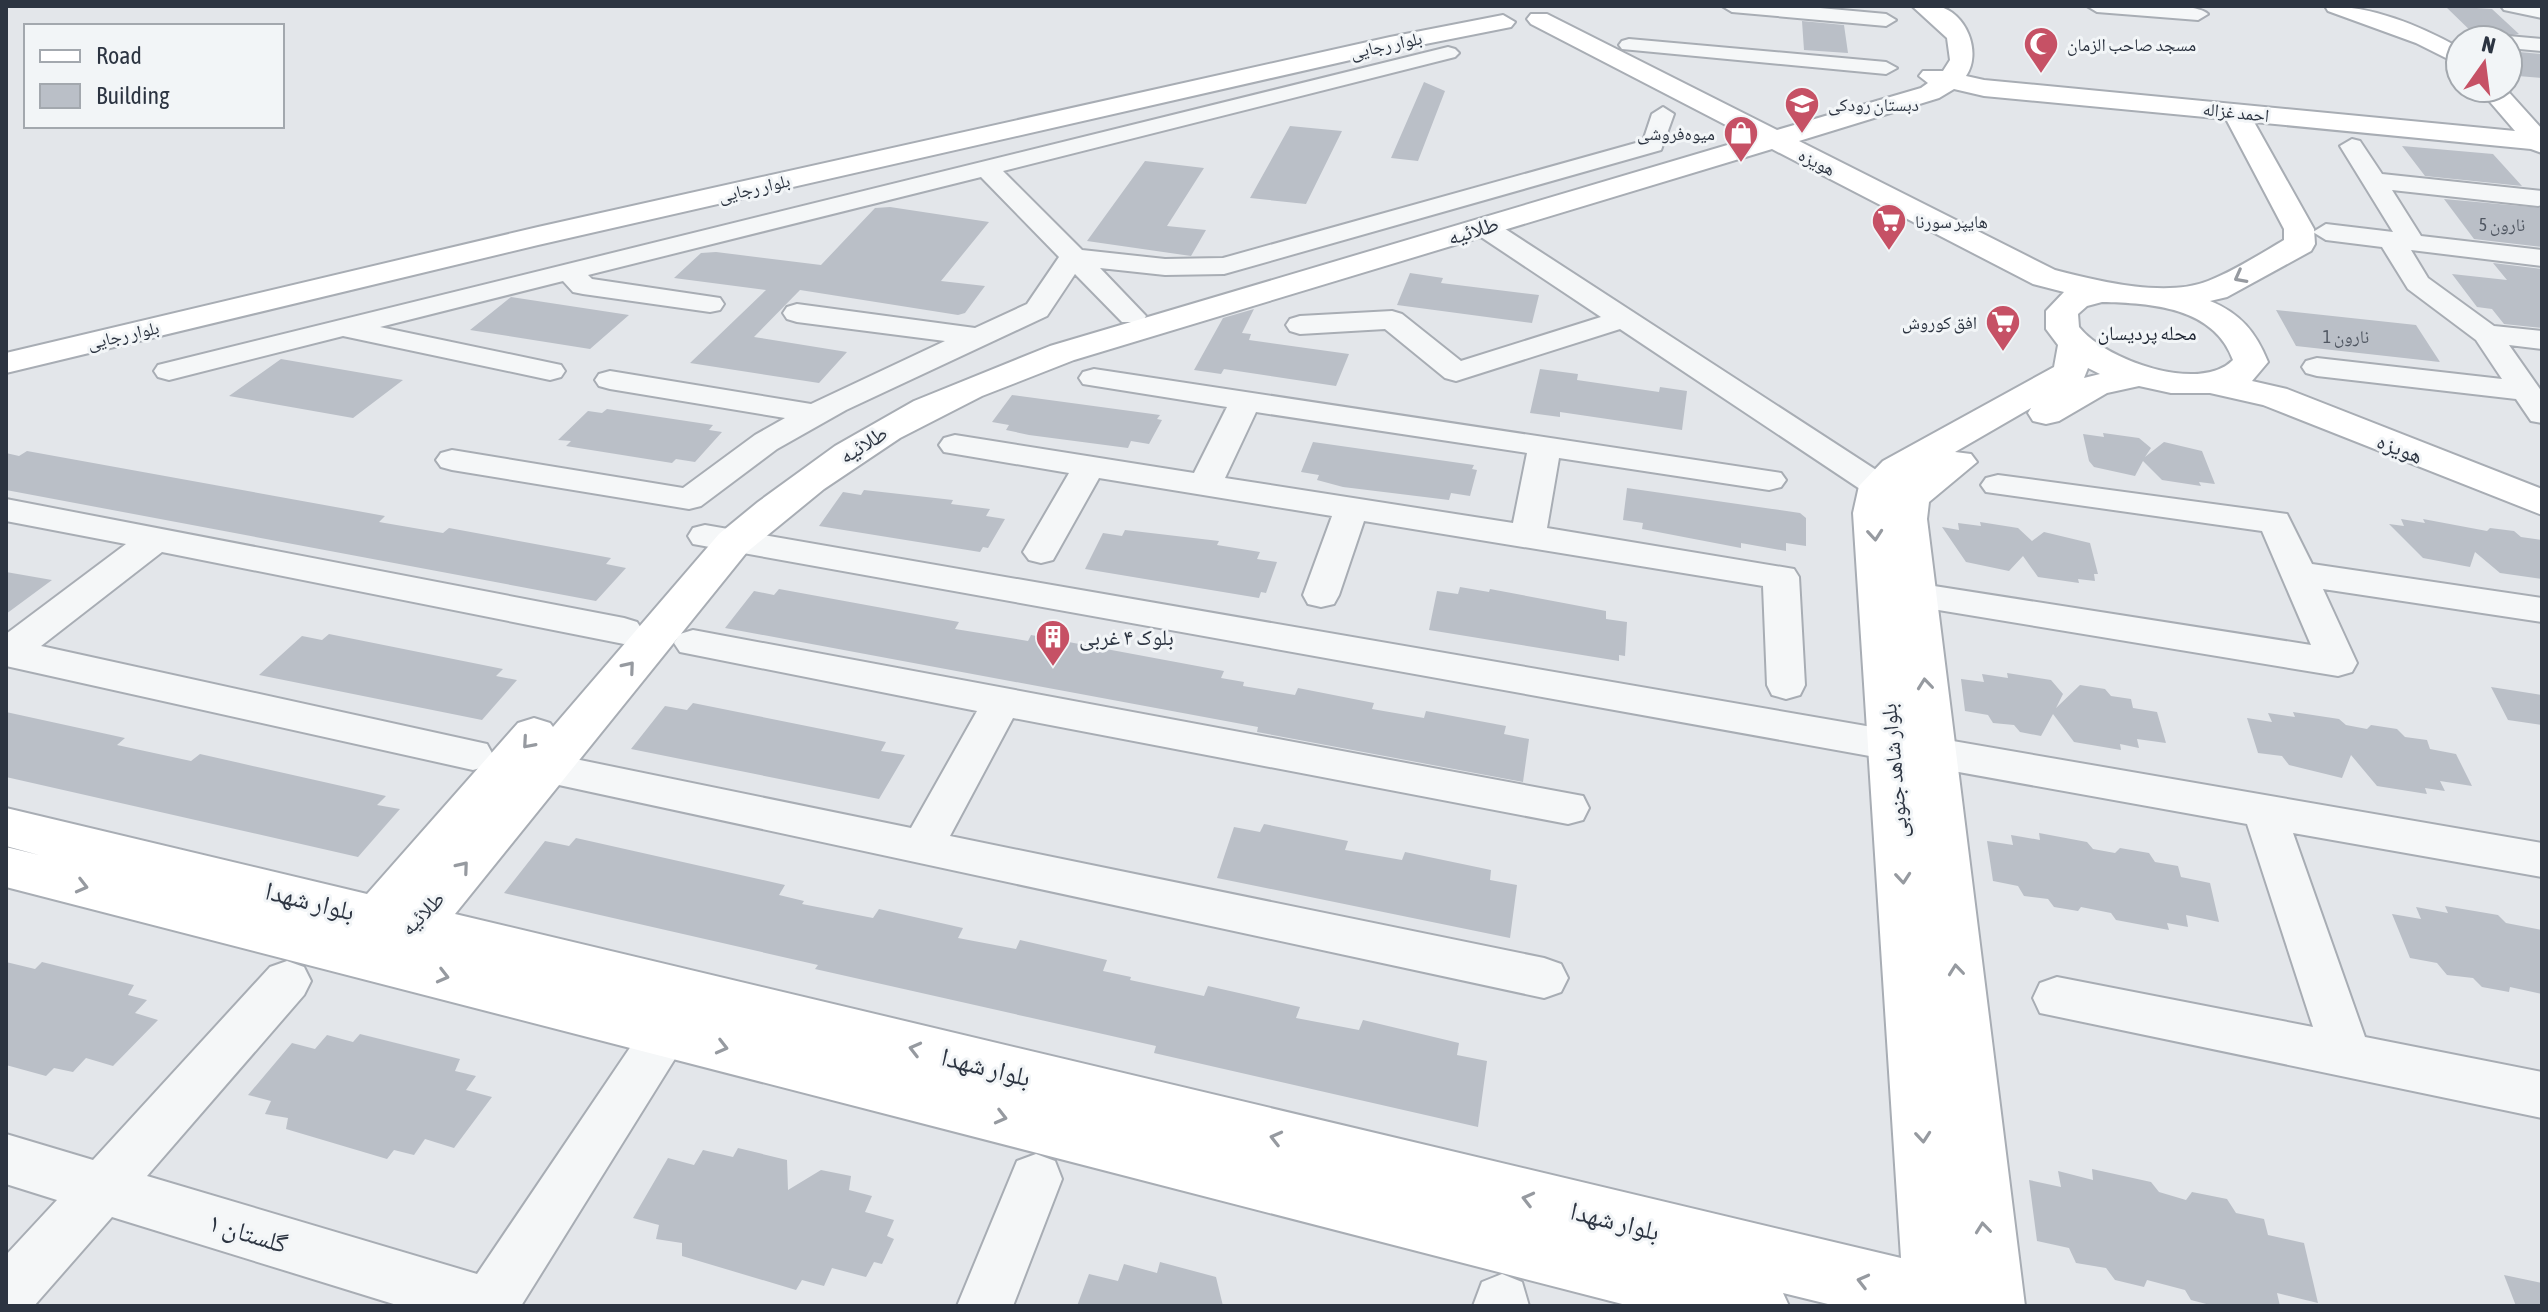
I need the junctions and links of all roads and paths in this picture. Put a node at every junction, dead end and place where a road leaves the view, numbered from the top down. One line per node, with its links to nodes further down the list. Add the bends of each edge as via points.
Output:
1 (1732, 6): 2 (street)
2 (1743, 6): 10 (street); 16 (street)
3 (1923, 6): 18 (street, via 1957,32 1963,66)
4 (2097, 6): 11 (street)
5 (2336, 6): 14 (street)
6 (2359, 6): 12 (street)
7 (2511, 6): 9 (street)
8 (1518, 12): 24 (street, هویزه); 48 (street, بلوار رجایی); 50 (street, بلوار رجایی)
9 (2542, 12)
10 (1895, 13): 18 (street, via 1937,32)
11 (2198, 14)
12 (2444, 41)
13 (1629, 45): 16 (street)
14 (2444, 49)
15 (1448, 53): 26 (street)
16 (1738, 55): 17 (street)
17 (1886, 68)
18 (1942, 78): 21 (street, احمد غزاله, via 1984,88); 24 (street, via 1930,93)
19 (2507, 104): 23 (street)
20 (2521, 104): 23 (street)
21 (2247, 113): 23 (street, احمد غزاله); 30 (street); 36 (street, one-way to 36, via 2299,229 2300,244 2216,290)
22 (1663, 114): 32 (street, via 1653,145 1224,266 1165,267)
23 (2541, 137)
24 (1757, 139): 29 (street, طلائیه); 35 (street, هویزه, via 2044,277); 44 (street, هویزه, via 2027,284)
25 (2352, 146): 27 (street)
26 (987, 169): 32 (street); 34 (street)
27 (2374, 181): 28 (street); 31 (street)
28 (2538, 198)
29 (1475, 222): 39 (street); 40 (street, طلائیه)
30 (2326, 232): 31 (street); 42 (street, via 2328,252 2242,301)
31 (2402, 242): 33 (street); 45 (street, via 2418,283)
32 (1073, 257): 40 (street); 46 (street, via 1037,310)
33 (2542, 258)
34 (569, 272): 37 (street, via 583,286); 43 (street)
35 (2100, 292): 36 (street); 44 (street, via 2076,299)
36 (2169, 299): 42 (street)
37 (710, 304)
38 (797, 313): 46 (street)
39 (1623, 319): 54 (street); 70 (street)
40 (1138, 322): 77 (street, طلائیه, via 926,406 859,444)
41 (1300, 325): 54 (street, via 1392,320)
42 (2231, 327): 49 (street, via 2247,345)
43 (342, 328): 52 (street); 53 (street)
44 (2069, 328): 55 (street, هویزه, via 2102,362); 70 (street, via 2070,372 1922,453)
45 (2486, 334): 47 (street); 60 (street)
46 (981, 337): 61 (street)
47 (2542, 340)
48 (6, 343)
49 (2251, 362): 58 (street, via 2238,375); 71 (street, هویزه, via 2286,387)
50 (6, 363)
51 (2317, 367): 60 (street)
52 (169, 371)
53 (550, 371)
54 (1456, 372): 62 (street)
55 (2138, 376): 58 (street, هویزه); 81 (street, بلوار شاهد جنوبی, via 2096,385 1948,468 1910,497 1907,519)
56 (1094, 378): 59 (street)
57 (610, 380): 61 (street)
58 (2212, 383): 72 (street, هویزه, via 2274,397)
59 (1246, 400): 62 (street); 68 (street)
60 (2537, 405)
61 (816, 414): 65 (street, via 766,442 689,499)
62 (1437, 428): 64 (street)
63 (955, 445): 66 (street)
64 (1545, 445): 67 (street); 75 (street)
65 (452, 460)
66 (1089, 466): 68 (street); 78 (street)
67 (1769, 480)
68 (1205, 485): 73 (street)
69 (1998, 485): 79 (street, via 2275,522)
70 (1878, 486): 88 (street, بلوار شاهد جنوبی, one-way to 88, via 1873,513)
71 (2542, 486)
72 (2542, 503)
73 (1352, 508): 75 (street); 80 (street)
74 (6, 510): 76 (street)
75 (1528, 537): 86 (street, via 1781,577)
76 (156, 539): 83 (street); 85 (street)
77 (719, 539): 83 (street, طلائیه); 88 (street); 90 (street, طلائیه, one-way to 77)
78 (1041, 552)
79 (2298, 574): 81 (street, via 2338,663); 82 (street)
80 (1321, 595)
81 (1915, 595): 88 (street, بلوار شاهد جنوبی, one-way to 81)
82 (2542, 610)
83 (624, 631): 97 (street, طلائیه, one-way to 97)
84 (693, 643): 87 (street)
85 (6, 652): 89 (street)
86 (1786, 685)
87 (1002, 702): 91 (street); 94 (street)
88 (1912, 750): 92 (street); 108 (street, بلوار شاهد جنوبی, one-way to 108); 112 (street, بلوار شاهد جنوبی, one-way to 88)
89 (473, 755)
90 (546, 768): 94 (street); 97 (street, طلائیه, one-way to 90)
91 (1568, 808)
92 (2264, 811): 95 (street); 102 (street)
93 (6, 827): 97 (street, بلوار شهدا)
94 (922, 847): 98 (street)
95 (2542, 860)
96 (6, 867): 97 (street, بلوار شهدا, one-way to 97)
97 (386, 934): 101 (street, بلوار شهدا, one-way to 101); 108 (street, بلوار شهدا, one-way to 97)
98 (1544, 978)
99 (287, 981): 106 (street)
100 (2057, 998): 102 (street)
101 (667, 1033): 109 (street); 111 (street, بلوار شهدا, one-way to 111)
102 (2347, 1056): 103 (street)
103 (2542, 1095)
104 (6, 1159): 106 (street, گلستان ۱)
105 (1036, 1179): 110 (street)
106 (102, 1188): 107 (street); 109 (street, گلستان ۱)
107 (6, 1296)
108 (1947, 1304)
109 (490, 1306)
110 (985, 1306)
111 (1756, 1306)
112 (1992, 1306)

